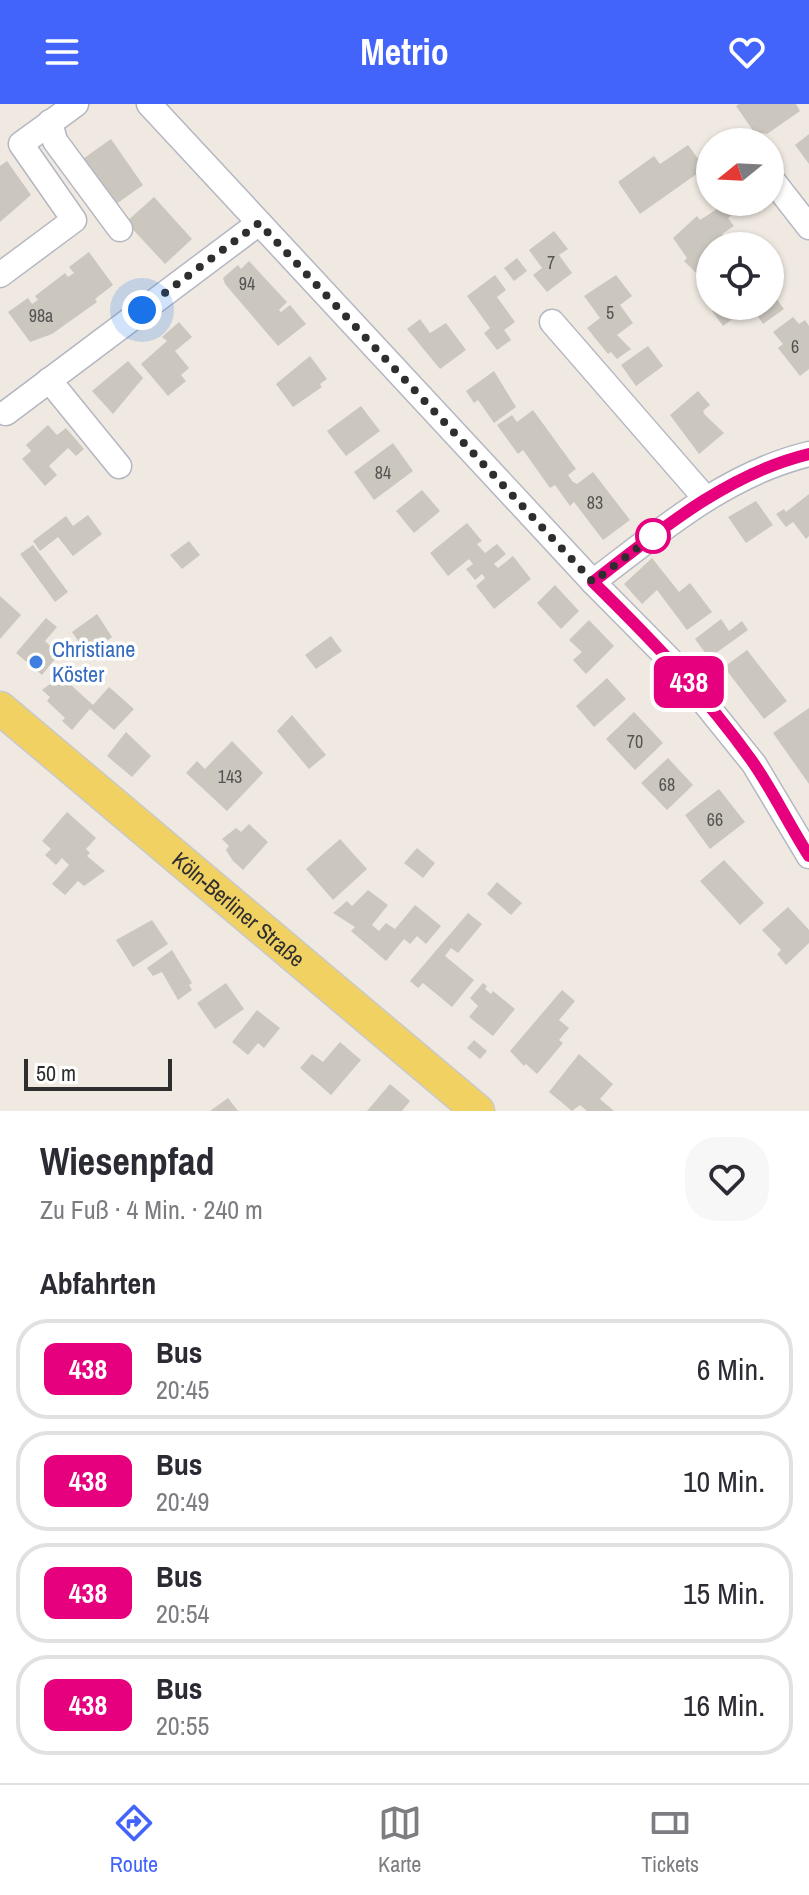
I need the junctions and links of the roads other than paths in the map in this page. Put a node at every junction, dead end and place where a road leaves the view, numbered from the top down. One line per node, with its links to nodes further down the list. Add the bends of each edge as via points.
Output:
1 (76, 104): 3 (street)
2 (149, 104): 5 (street)
3 (50, 122): 7 (street, via 55,141); 8 (street, via 21,144 74,220)
4 (784, 195): 6 (street)
5 (259, 223): 10 (street); 15 (street)
6 (809, 227)
7 (120, 229)
8 (0, 275)
9 (552, 322): 14 (street)
10 (49, 380): 11 (street); 13 (street)
11 (6, 413)
12 (809, 454): 14 (street, via 756,472)
13 (119, 466)
14 (706, 499): 15 (street)
15 (593, 582): 17 (street, via 721,719)
16 (0, 708): 18 (main road, Köln-Berliner Straße)
17 (809, 856)
18 (478, 1111)

